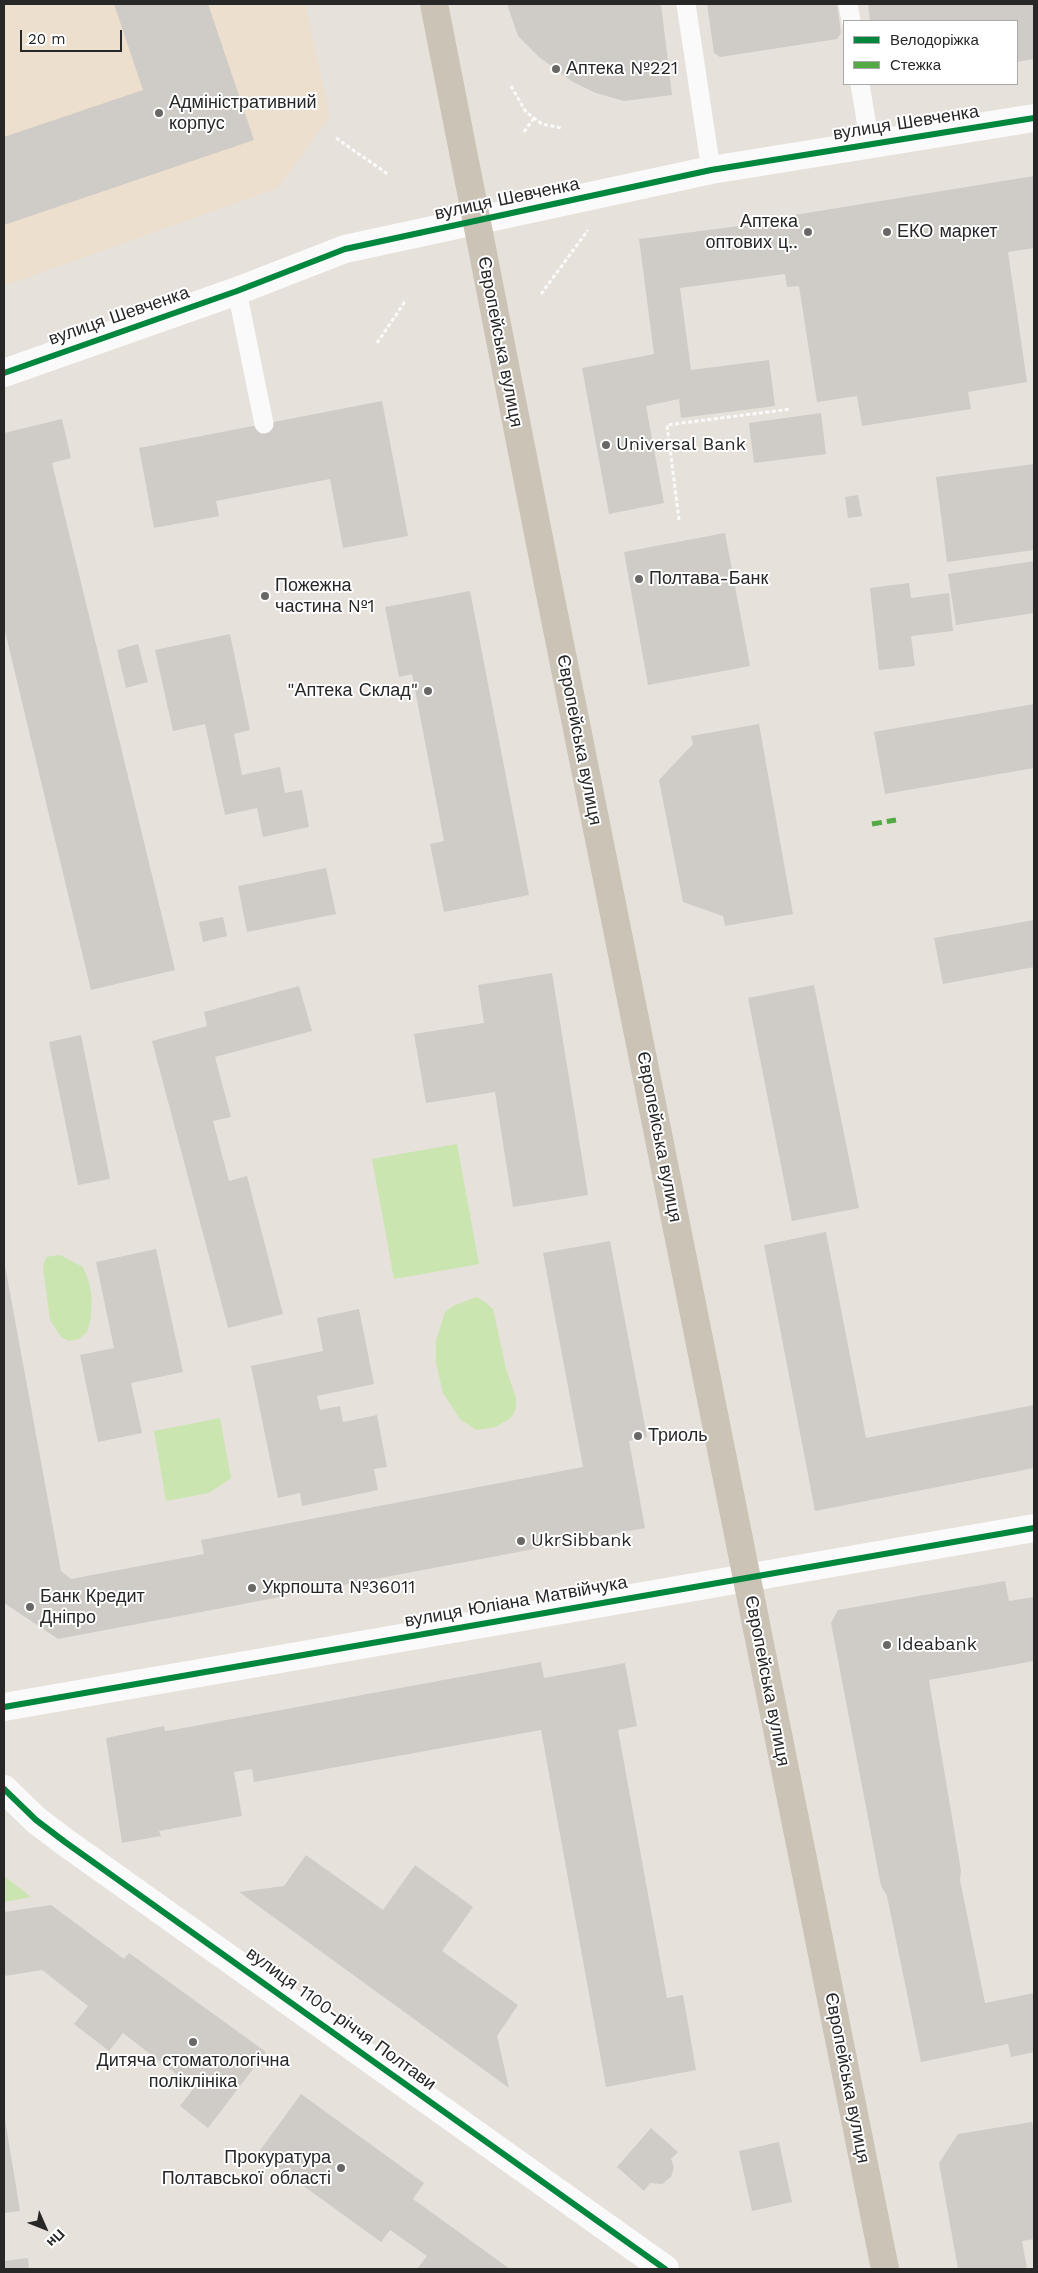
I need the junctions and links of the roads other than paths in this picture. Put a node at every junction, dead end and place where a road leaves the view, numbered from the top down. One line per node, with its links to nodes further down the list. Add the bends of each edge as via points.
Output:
1 (434, 4): 9 (main road, Європейська вулиця)
2 (686, 4): 8 (lane)
3 (848, 4): 4 (lane)
4 (851, 20)
5 (860, 85): 7 (lane)
6 (1034, 118): 7 (street, вулиця Шевченка)
7 (870, 144): 8 (street, вулиця Шевченка)
8 (711, 170): 9 (street, вулиця Шевченка)
9 (476, 220): 10 (street, вулиця Шевченка, via 346,249); 14 (main road, Європейська вулиця)
10 (237, 291): 11 (street, вулиця Шевченка); 12 (lane)
11 (4, 373)
12 (264, 424)
13 (1034, 1528): 14 (street, вулиця Юліана Матвійчука)
14 (746, 1577): 15 (street, вулиця Юліана Матвійчука); 18 (main road, Європейська вулиця)
15 (4, 1708)
16 (4, 1789): 17 (street, вулиця 1100-річчя Полтави, via 65,1842)
17 (665, 2269)
18 (884, 2269)

